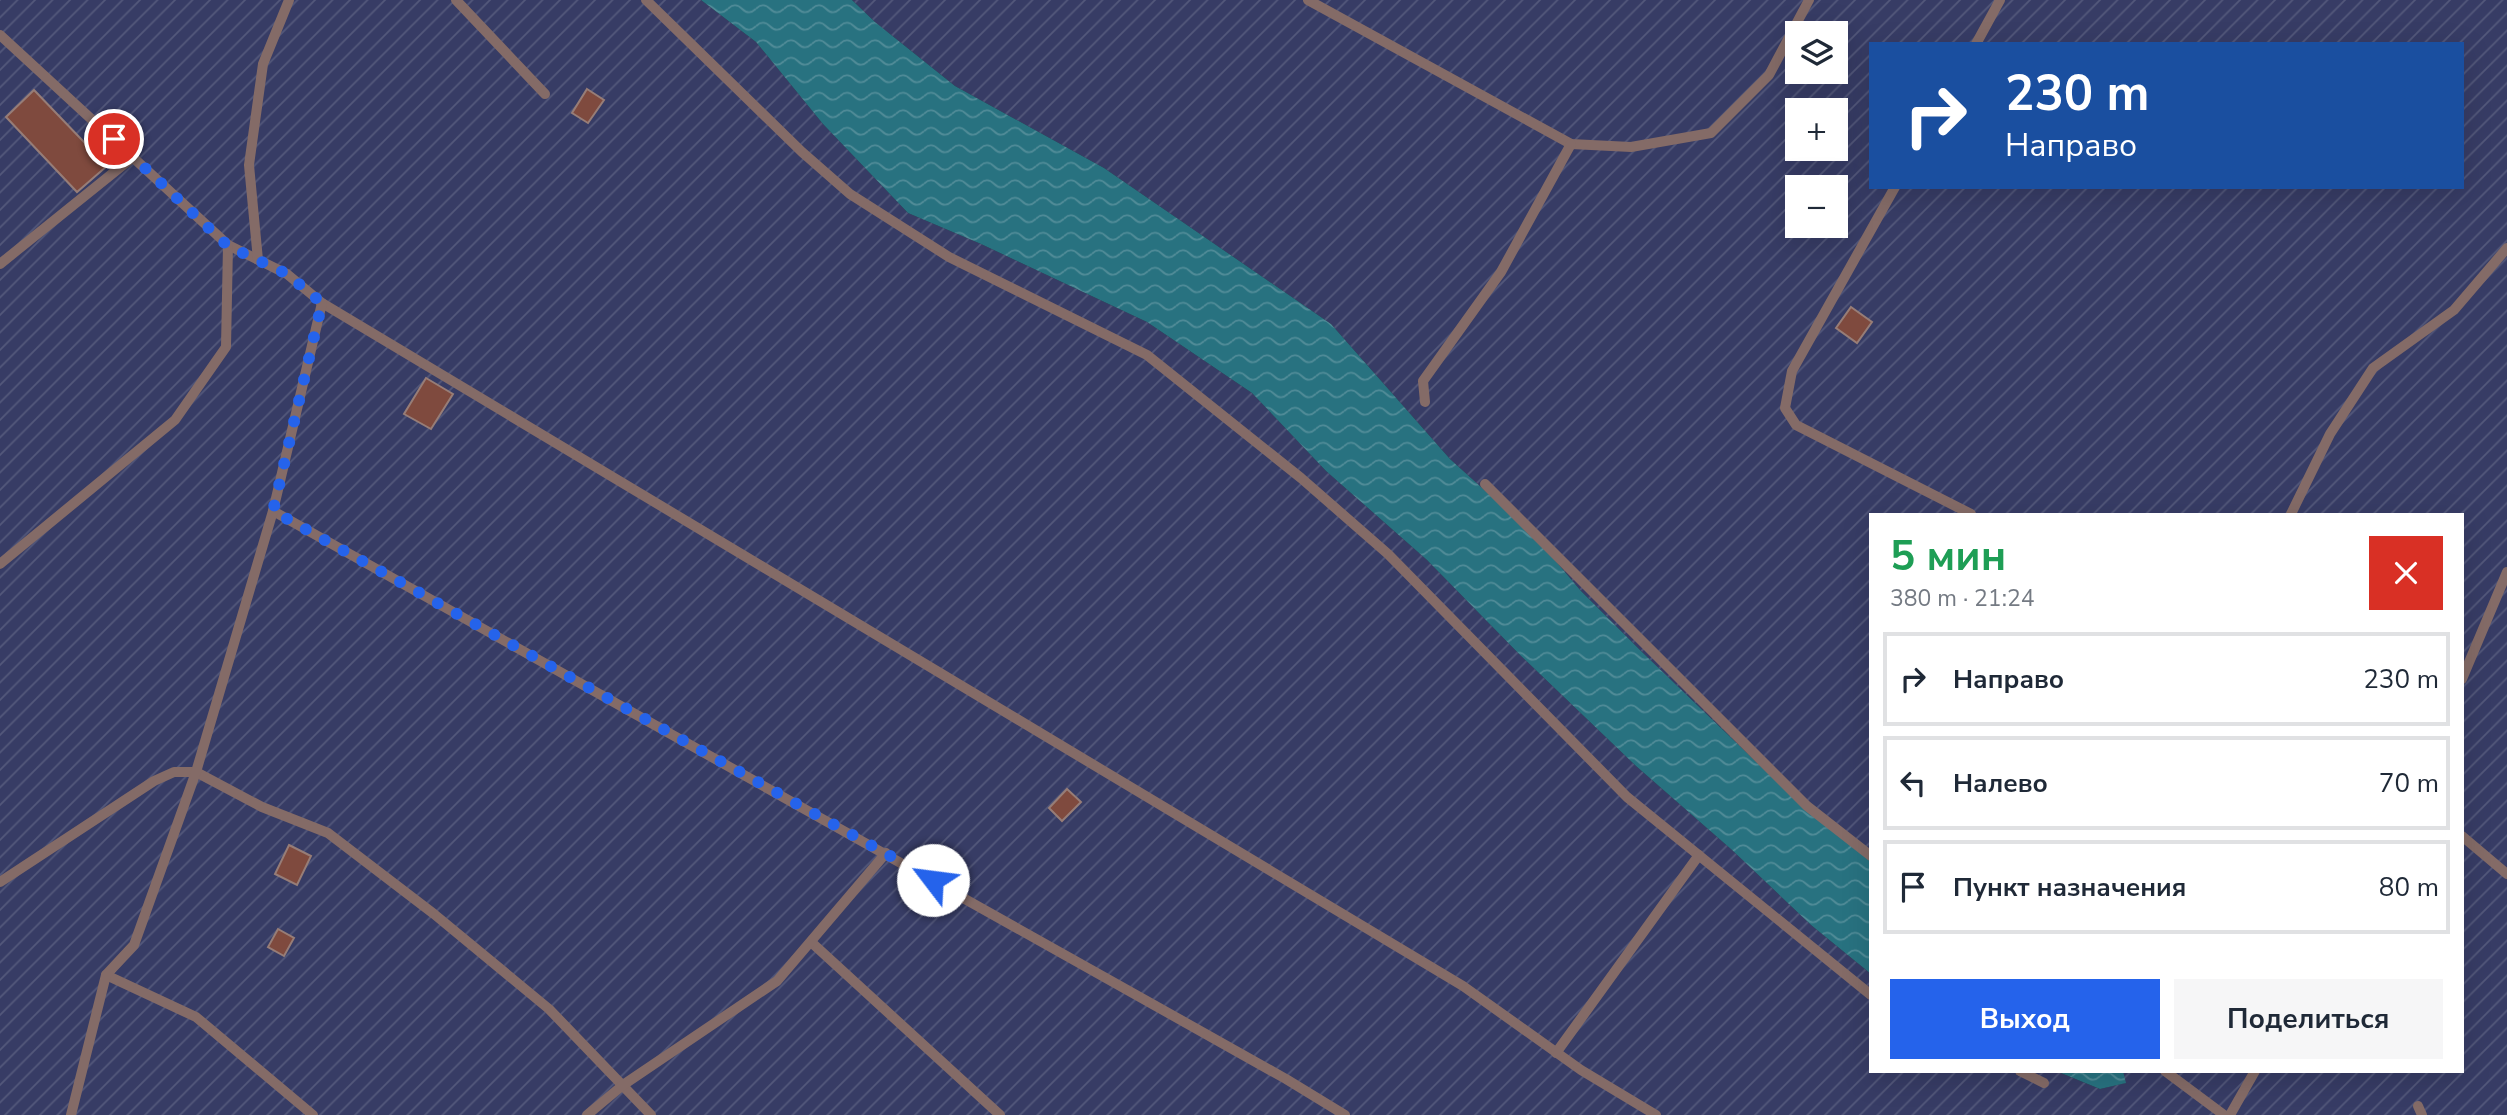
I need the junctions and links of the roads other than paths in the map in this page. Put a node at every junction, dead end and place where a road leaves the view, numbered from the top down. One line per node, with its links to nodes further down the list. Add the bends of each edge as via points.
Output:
1 (289, 0): 15 (lane, via 263,64 249,165)
2 (456, 0): 9 (lane)
3 (646, 0): 30 (lane, via 850,194 949,257 1147,355 1301,478 1388,554 1627,797)
4 (1308, 0): 10 (lane)
5 (1809, 0): 10 (lane, via 1769,75 1711,133 1631,146)
6 (2000, 0): 8 (lane)
7 (0, 35): 11 (lane)
8 (1977, 42)
9 (545, 94)
10 (1571, 144): 18 (lane, via 1501,272 1423,381)
11 (132, 156): 13 (lane); 16 (lane)
12 (1894, 189): 21 (lane, via 1792,371 1785,408 1796,425)
13 (228, 246): 15 (lane); 23 (lane, via 226,348 176,420)
14 (2507, 248): 22 (lane, via 2454,310 2372,368 2330,434)
15 (258, 260): 17 (lane, via 287,274)
16 (0, 264)
17 (322, 303): 20 (lane); 36 (lane, via 1441,973)
18 (1425, 402)
19 (1485, 484): 29 (lane, via 1807,807)
20 (273, 511): 26 (lane); 28 (lane)
21 (1969, 513)
22 (2291, 513)
23 (0, 564)
24 (2507, 572): 25 (lane)
25 (2464, 675)
26 (195, 772): 32 (lane, via 174,772 154,781); 34 (lane, via 134,945); 41 (lane, via 262,807 328,833 374,866 549,1009)
27 (2464, 838): 31 (lane)
28 (886, 853): 33 (lane); 47 (lane)
29 (1869, 854)
30 (1699, 855): 35 (lane); 36 (lane)
31 (2507, 874)
32 (0, 881)
33 (811, 942): 41 (lane, via 777,981); 46 (lane)
34 (106, 975): 42 (lane); 43 (lane, via 196,1017)
35 (1869, 993)
36 (1556, 1053): 48 (lane)
37 (2024, 1073): 40 (lane)
38 (2168, 1073): 49 (lane)
39 (2254, 1073): 50 (lane)
40 (2044, 1083)
41 (623, 1085): 44 (lane); 45 (lane)
42 (71, 1115)
43 (313, 1115)
44 (587, 1115)
45 (651, 1115)
46 (1000, 1115)
47 (1345, 1115)
48 (1656, 1115)
49 (2224, 1115)
50 (2230, 1115)

